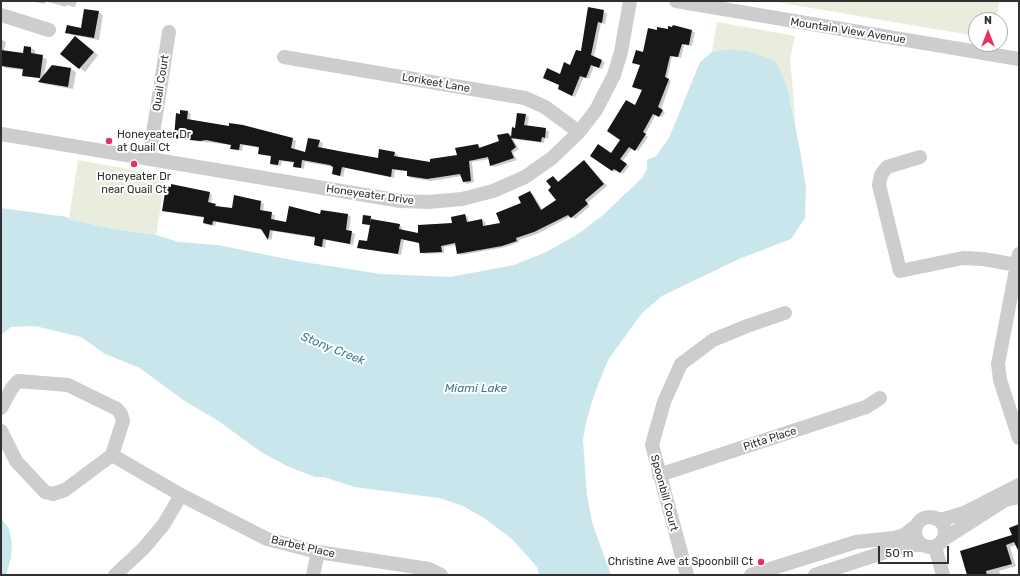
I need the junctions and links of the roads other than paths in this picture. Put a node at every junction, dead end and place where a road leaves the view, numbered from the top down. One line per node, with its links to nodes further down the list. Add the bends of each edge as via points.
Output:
1 (630, 1): 8 (street, Honeyeater Drive, via 614,75 596,110)
2 (676, 1): 7 (street, Mountain View Avenue)
3 (1, 14): 4 (street)
4 (49, 30)
5 (169, 32): 11 (street, Quail Court)
6 (284, 57): 8 (street, Lorikeet Lane, via 525,98 545,107)
7 (1019, 59)
8 (578, 132): 11 (street, Honeyeater Drive, via 562,150 541,167 516,182 479,195 445,201 401,201)
9 (1, 134): 11 (street, Honeyeater Drive)
10 (920, 157): 12 (street, via 887,166 881,175 879,185 900,272 963,258)
11 (150, 159)
12 (1018, 260): 17 (street, via 998,364 1000,380)
13 (785, 313): 19 (street, Spoonbill Court, via 713,340 681,364 664,402 652,445)
14 (880, 398): 19 (street, Pitta Place, via 866,407)
15 (1, 408): 18 (street, via 18,381 68,385 117,409 121,414 123,421)
16 (1, 431): 18 (street, via 16,461 49,494 65,490)
17 (1019, 438)
18 (112, 455): 21 (street, Barbet Place)
19 (659, 475): 30 (street, Spoonbill Court)
20 (1019, 485): 23 (street, via 964,513)
21 (181, 495): 26 (street, Barbet Place, via 267,539); 27 (street, via 164,524 144,548)
22 (1019, 497): 25 (street, via 1004,500)
23 (936, 519): 24 (street, via 925,518); 25 (street, via 944,528)
24 (917, 525): 25 (street, via 916,538); 31 (street, via 894,538 856,542)
25 (934, 544): 32 (street, via 908,545); 33 (street)
26 (318, 552): 28 (street); 29 (street, Barbet Place, via 428,569)
27 (115, 575)
28 (313, 575)
29 (441, 575)
30 (687, 575)
31 (751, 575)
32 (815, 575)
33 (943, 575)

